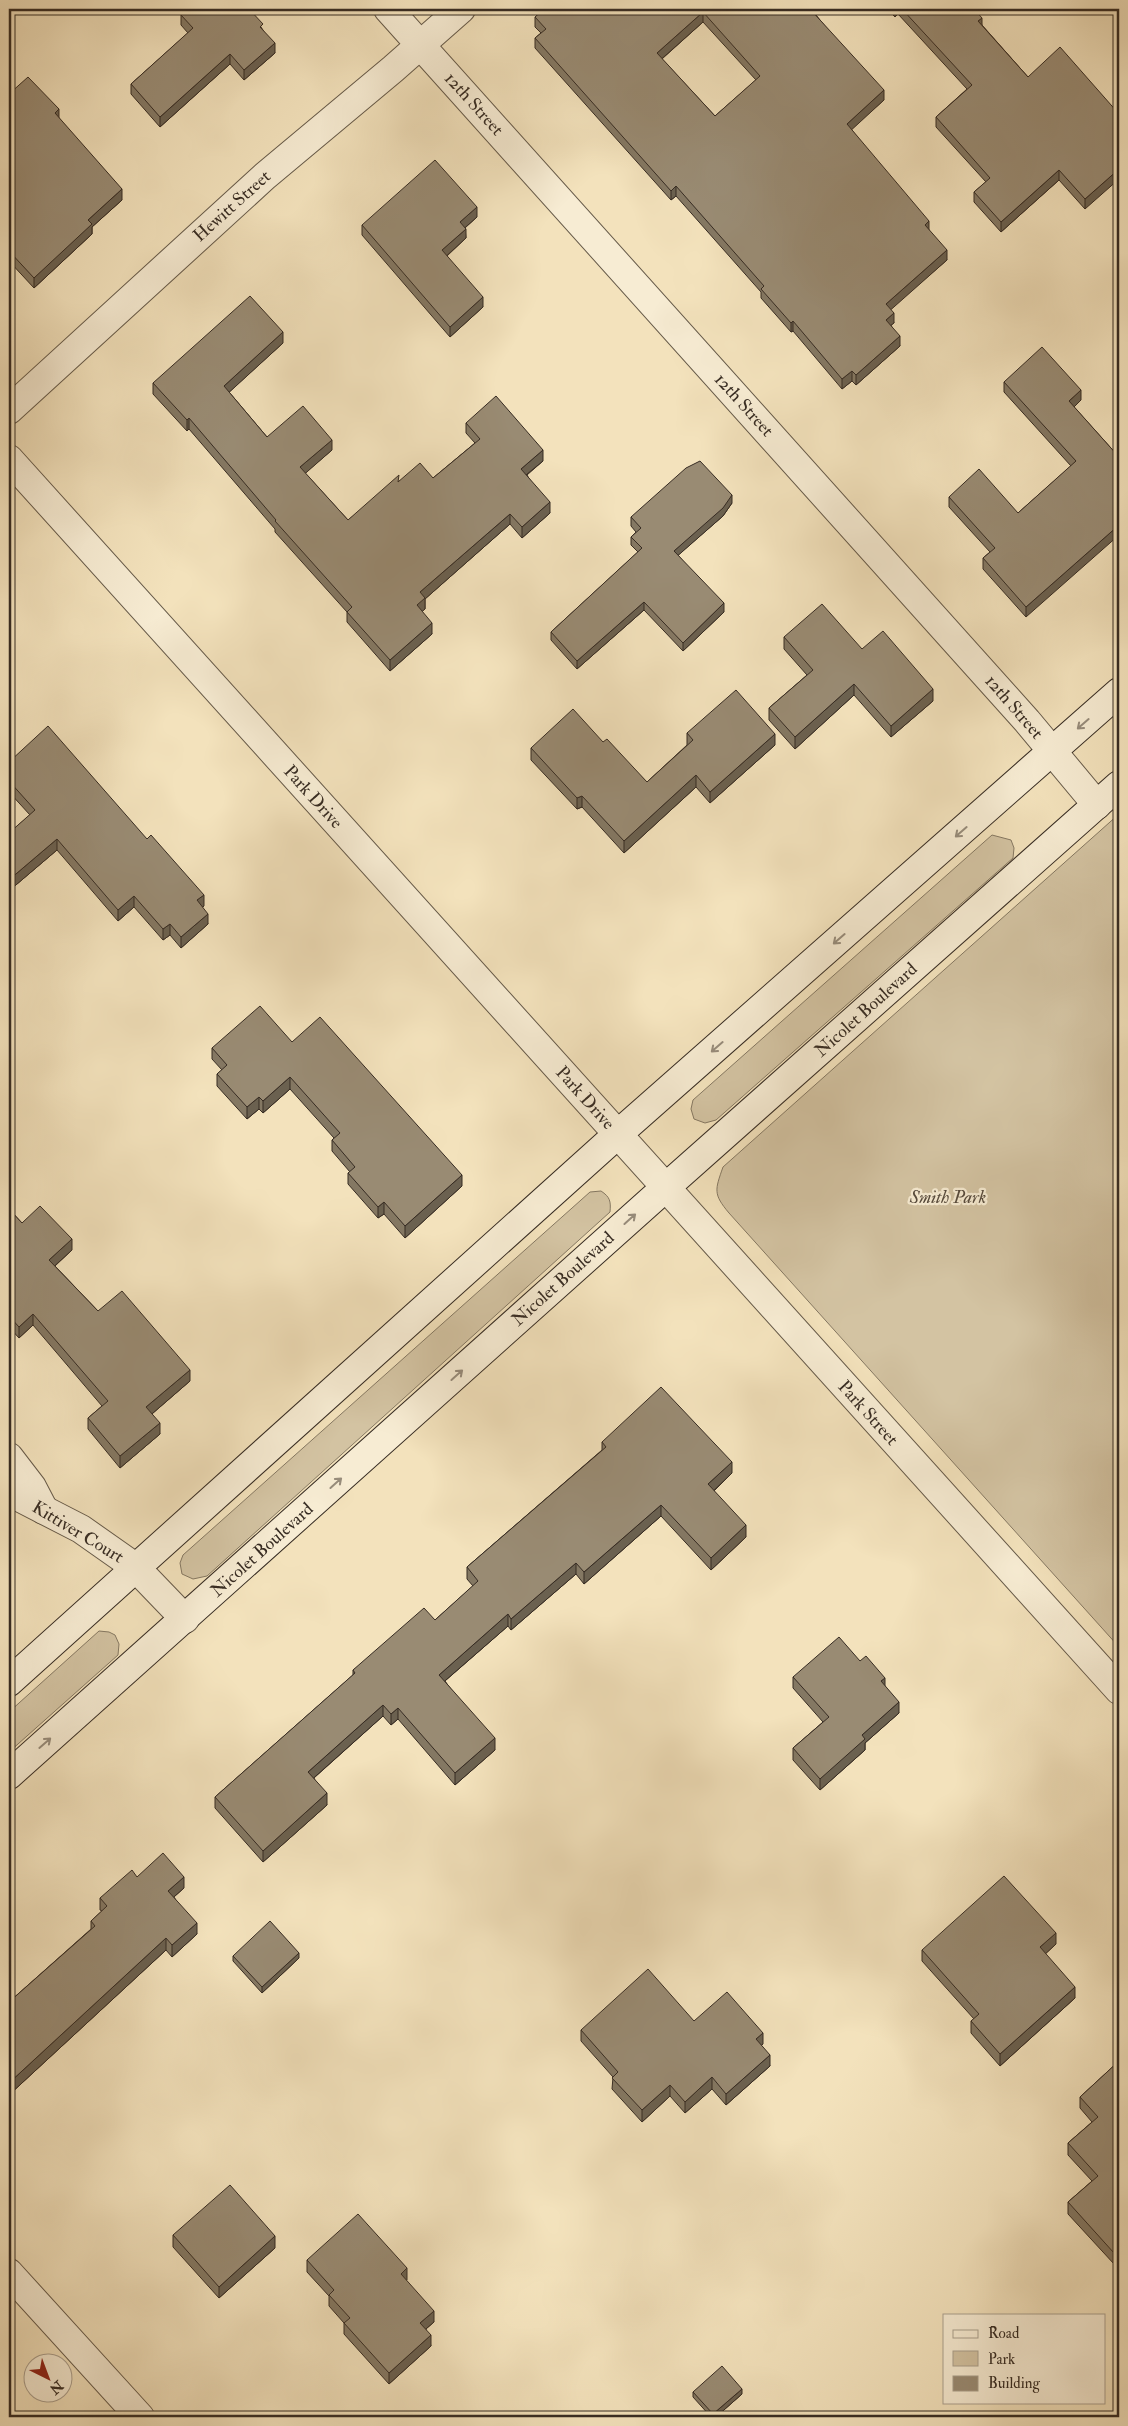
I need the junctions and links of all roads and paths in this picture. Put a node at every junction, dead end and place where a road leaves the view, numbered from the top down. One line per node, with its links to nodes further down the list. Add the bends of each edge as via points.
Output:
1 (388, 9): 3 (street, 12th Street)
2 (461, 9): 3 (street, Hewitt Street)
3 (421, 45): 4 (street, Hewitt Street, via 265,176); 7 (street, 12th Street)
4 (9, 410)
5 (9, 459): 10 (street, Park Drive)
6 (1119, 692): 7 (street, one-way to 7)
7 (1052, 751): 9 (street, 12th Street); 10 (street, one-way to 10)
8 (1119, 785): 9 (street, Nicolet Boulevard)
9 (1097, 805): 11 (street, Nicolet Boulevard)
10 (618, 1134): 11 (street, Park Street); 15 (street)
11 (665, 1188): 16 (street, Nicolet Boulevard, one-way to 11); 18 (street, Park Street)
12 (9, 1457): 14 (street, via 32,1487)
13 (9, 1492): 14 (street, Kittiver Court)
14 (44, 1510): 15 (street, Kittiver Court, via 81,1529)
15 (135, 1567): 16 (street, Kittiver Court); 17 (street)
16 (185, 1619): 19 (street, Nicolet Boulevard, one-way to 16)
17 (9, 1682)
18 (1119, 1690)
19 (9, 1775)
20 (9, 2273): 21 (street)
21 (140, 2417)

